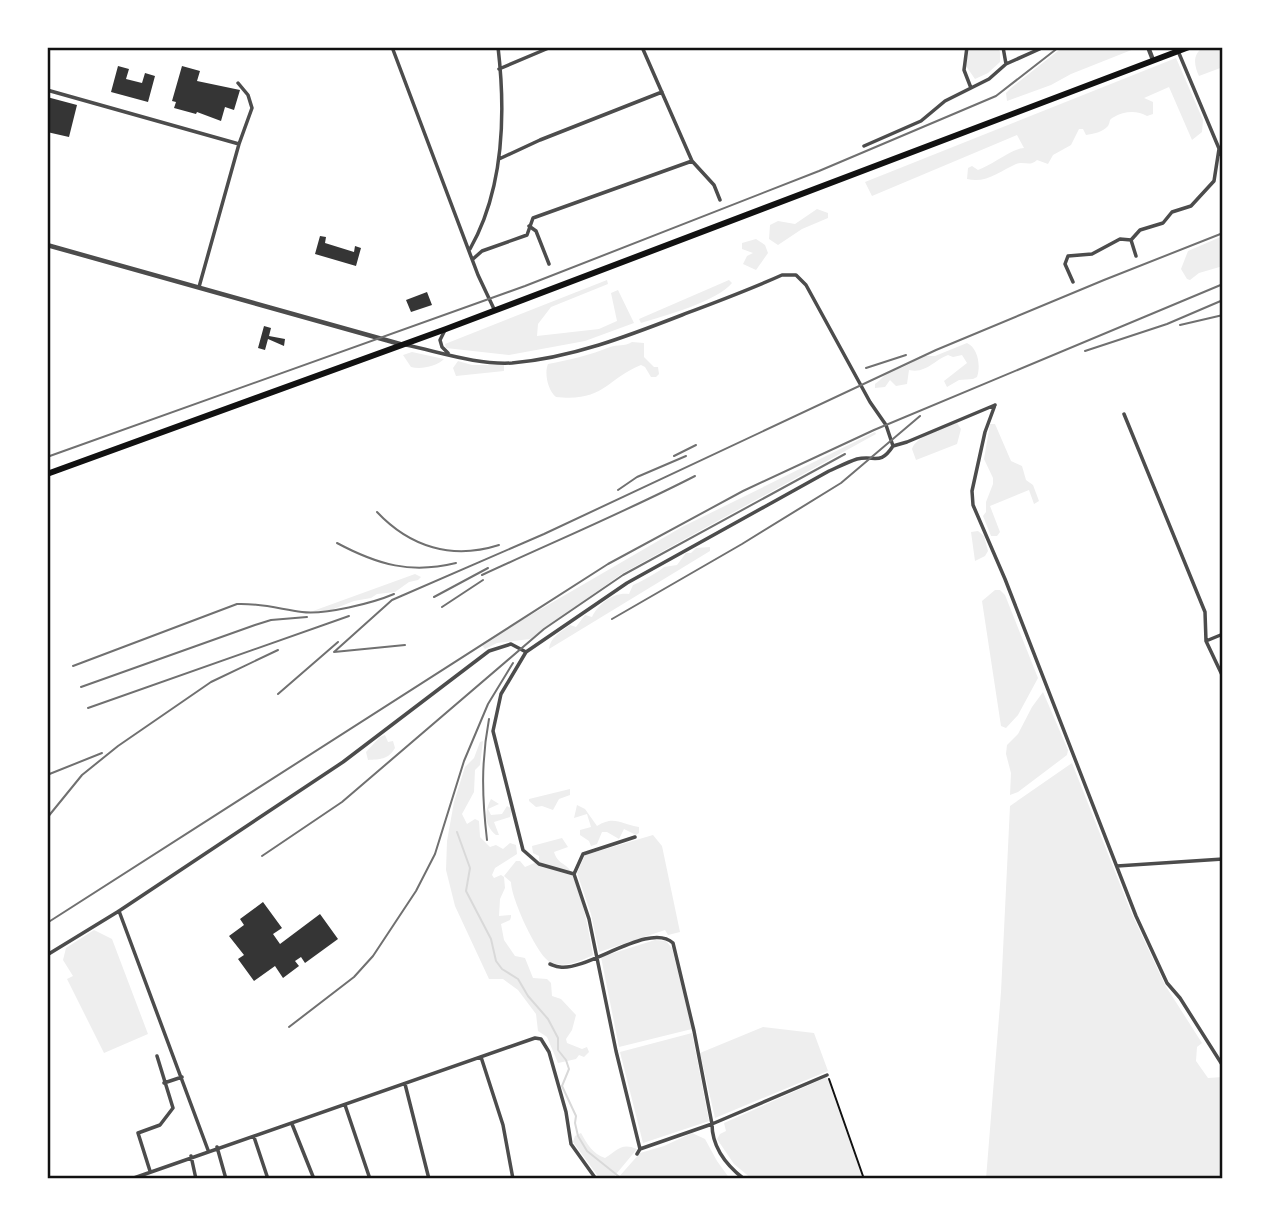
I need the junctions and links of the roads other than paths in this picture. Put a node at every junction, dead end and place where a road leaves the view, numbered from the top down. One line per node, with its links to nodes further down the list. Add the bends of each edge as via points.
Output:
1 (392, 47): 28 (street)
2 (498, 47): 13 (street)
3 (551, 47): 13 (street)
4 (642, 47): 17 (street)
5 (967, 47): 15 (street, via 964,70)
6 (1003, 47): 12 (street)
7 (1044, 47): 12 (street)
8 (1148, 47): 11 (street)
9 (1189, 47): 10 (main road)
10 (1178, 51): 11 (main road); 20 (street)
11 (1153, 60): 34 (main road)
12 (1006, 64): 15 (street)
13 (499, 69): 22 (street, via 503,91)
14 (238, 83): 18 (street, via 252,108)
15 (971, 88): 19 (street, via 945,100 921,121)
16 (47, 90): 18 (street)
17 (662, 92): 22 (street); 23 (street)
18 (239, 144): 33 (street)
19 (864, 146)
20 (1219, 149): 21 (street); 26 (street, via 1214,181 1191,206 1140,230)
21 (1223, 158)
22 (498, 159): 28 (street, via 492,198)
23 (692, 161): 24 (street, via 714,185); 25 (street, via 533,218)
24 (720, 200)
25 (528, 226): 30 (street, via 527,234); 31 (street, via 536,231)
26 (1131, 240): 29 (street); 32 (street, via 1120,239 1092,254 1068,256 1065,264)
27 (47, 245): 33 (street)
28 (470, 249): 30 (street)
29 (1136, 256)
30 (473, 259): 34 (street)
31 (549, 264)
32 (1073, 282)
33 (199, 287): 36 (street)
34 (494, 309): 35 (main road)
35 (446, 329): 36 (main road); 37 (street, via 440,340)
36 (400, 344): 37 (street); 40 (main road)
37 (450, 354): 39 (street, via 511,363 598,346 782,275 796,275 886,425)
38 (1124, 414): 42 (street, via 1205,612)
39 (893, 446): 43 (street, via 887,456 859,458 829,471 627,583); 47 (street, via 995,405 972,491 973,505)
40 (47, 474)
41 (1223, 634): 42 (street)
42 (1206, 641): 44 (street)
43 (526, 652): 48 (street, via 501,694 493,731 523,850 539,864); 49 (street, via 511,644 489,651 343,762)
44 (1223, 677)
45 (635, 837): 48 (street, via 583,854)
46 (1223, 859): 47 (street)
47 (1116, 866): 55 (street, via 1167,983)
48 (574, 874): 51 (street)
49 (119, 911): 50 (street); 57 (street)
50 (47, 955)
51 (596, 957): 52 (street, via 561,968); 62 (street, via 656,937 673,943); 62 (street, via 638,1152)
52 (550, 964)
53 (157, 1056): 58 (street)
54 (481, 1057): 59 (street); 75 (street, via 503,1125); 76 (street, via 522,1041 541,1039 549,1052 571,1144)
55 (1223, 1066)
56 (827, 1075): 62 (street)
57 (182, 1077): 58 (street); 65 (street)
58 (164, 1083): 67 (street, via 173,1108 160,1125 138,1133)
59 (405, 1084): 60 (street); 74 (street)
60 (345, 1105): 61 (street); 73 (street)
61 (292, 1124): 63 (street); 72 (street)
62 (712, 1124): 77 (street, via 719,1152)
63 (254, 1137): 64 (street); 71 (street)
64 (217, 1147): 65 (street); 70 (street)
65 (208, 1150): 66 (street)
66 (191, 1156): 67 (street); 69 (street)
67 (150, 1171): 68 (street)
68 (131, 1179)
69 (196, 1179)
70 (226, 1179)
71 (268, 1179)
72 (314, 1179)
73 (370, 1179)
74 (429, 1179)
75 (513, 1179)
76 (596, 1179)
77 (744, 1179)

